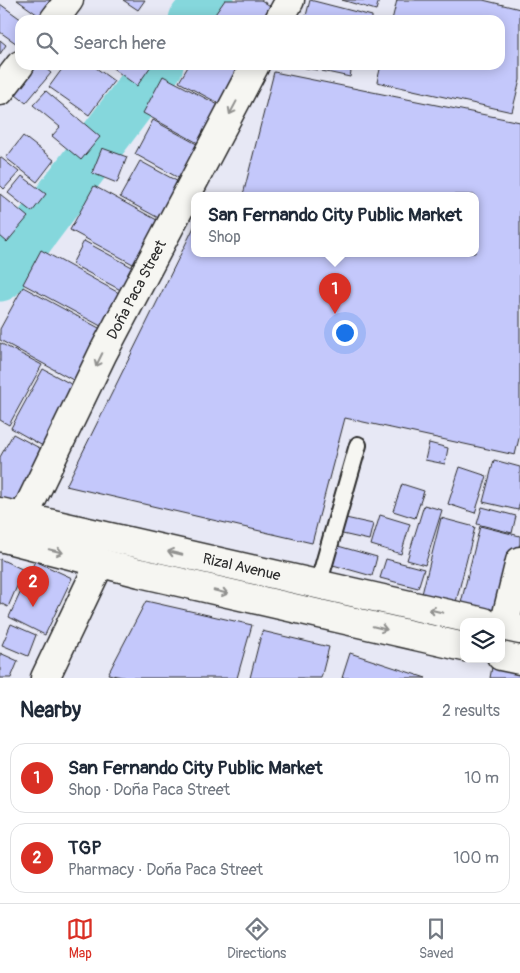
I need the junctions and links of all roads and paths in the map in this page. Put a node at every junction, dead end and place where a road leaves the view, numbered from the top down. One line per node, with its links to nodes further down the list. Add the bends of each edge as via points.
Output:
1 (69, 0): 3 (street)
2 (290, 0): 4 (street)
3 (58, 15)
4 (282, 15)
5 (16, 70): 7 (street)
6 (253, 70): 9 (street, Doña Paca Street, one-way to 9, via 103,353)
7 (0, 91)
8 (358, 445): 13 (lane)
9 (11, 516): 13 (street, Rizal Avenue, one-way to 9)
10 (0, 537): 11 (street, Rizal Avenue, one-way to 11)
11 (100, 562): 16 (street, Rizal Avenue, one-way to 16); 19 (street)
12 (520, 562): 15 (street)
13 (318, 585): 14 (street, Rizal Avenue, one-way to 13)
14 (466, 618)
15 (504, 618)
16 (460, 647)
17 (505, 657): 18 (street)
18 (520, 660)
19 (46, 678)

